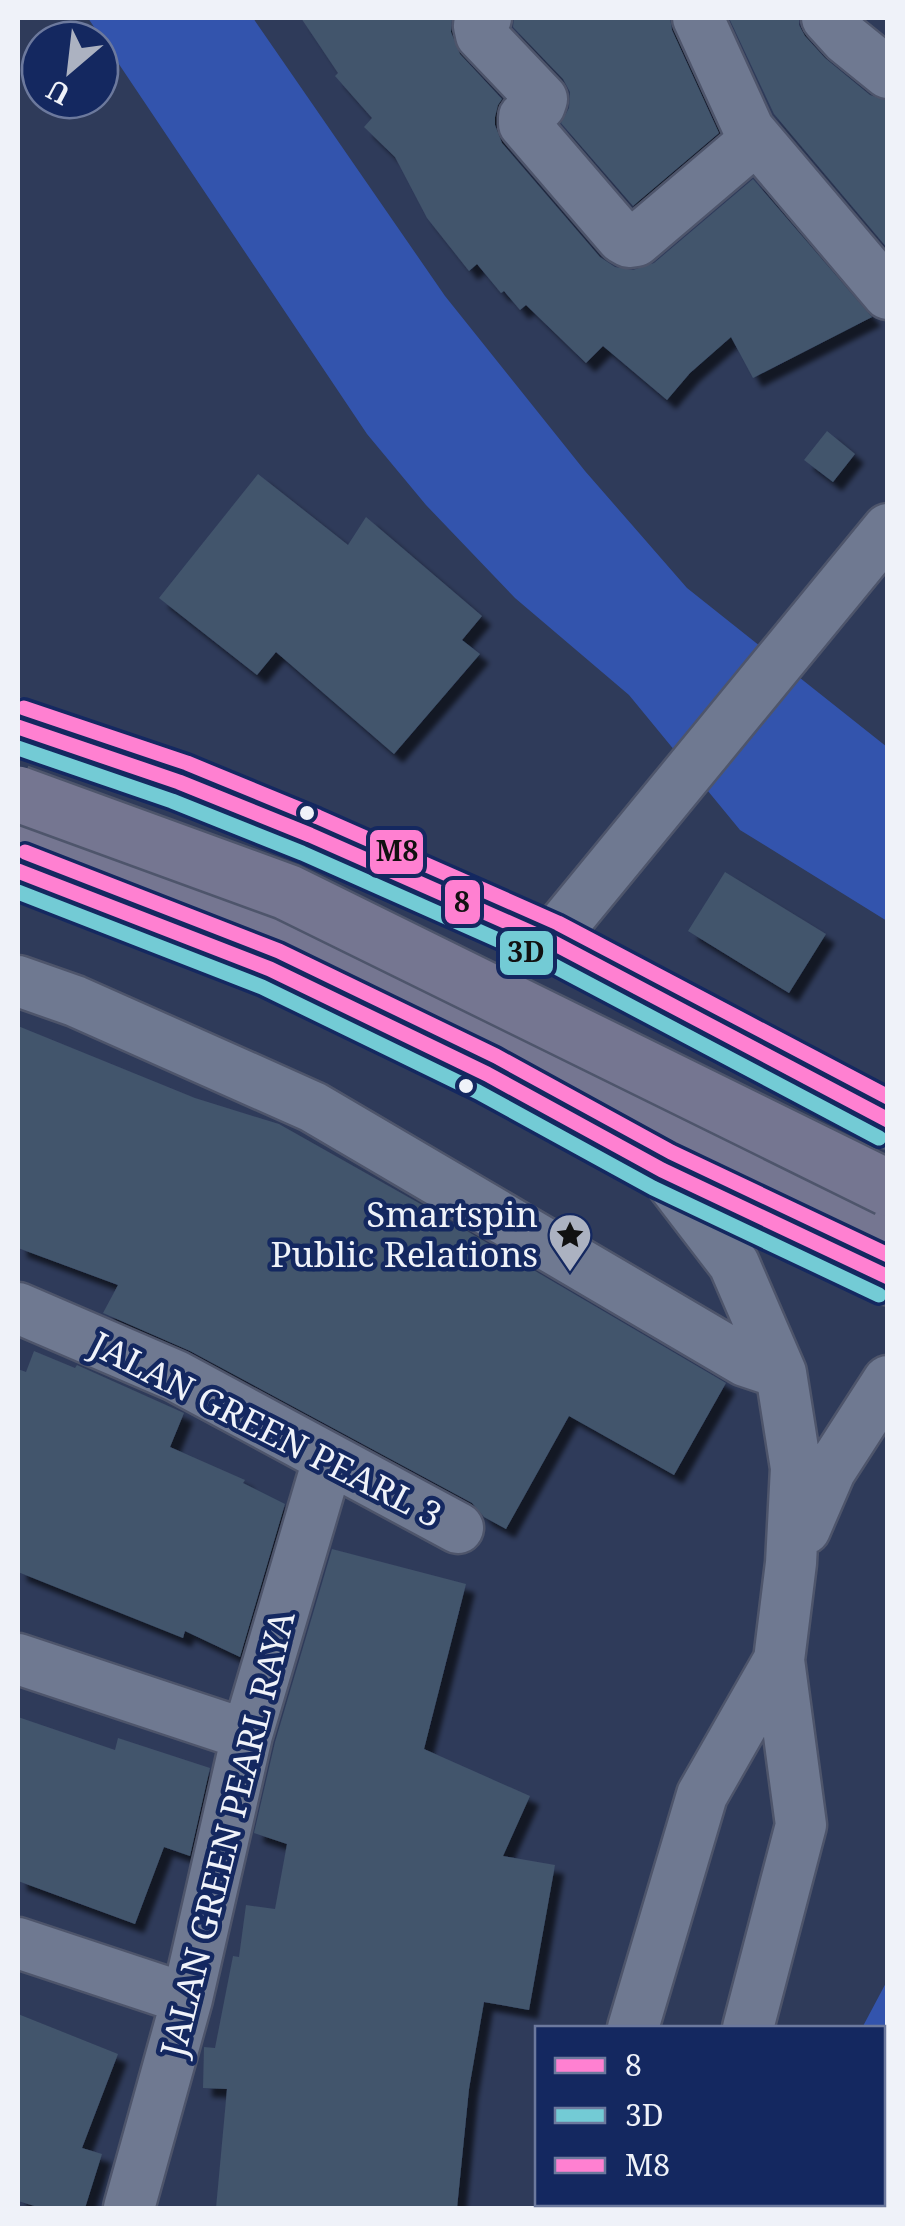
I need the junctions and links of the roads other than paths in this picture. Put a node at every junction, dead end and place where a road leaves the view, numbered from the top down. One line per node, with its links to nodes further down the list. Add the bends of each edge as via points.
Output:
1 (486, 18): 5 (street, via 481,36 542,99 524,124 629,242)
2 (698, 18): 5 (street)
3 (827, 18): 4 (street)
4 (888, 74)
5 (756, 140): 6 (street)
6 (888, 294)
7 (888, 529): 13 (street)
8 (18, 727): 9 (highway)
9 (79, 746): 11 (highway, via 44,763); 13 (highway, via 294,828)
10 (18, 794): 17 (highway, bridge, via 287,892)
11 (18, 803)
12 (23, 853): 16 (highway, via 487,1074); 18 (highway, via 276,916)
13 (550, 941): 15 (highway)
14 (18, 982): 21 (street, via 75,1000 313,1107 745,1361)
15 (888, 1120)
16 (662, 1170): 19 (highway); 21 (street, via 734,1264)
17 (888, 1188)
18 (888, 1223)
19 (888, 1277)
20 (18, 1308): 23 (street, JALAN GREEN PEARL 3, via 176,1376)
21 (781, 1373): 25 (street, via 796,1468)
22 (888, 1381): 25 (street, via 830,1471)
23 (328, 1460): 24 (street, JALAN GREEN PEARL 3); 28 (street, JALAN GREEN PEARL RAYA)
24 (458, 1528)
25 (791, 1563): 27 (street)
26 (18, 1659): 28 (street)
27 (779, 1660): 31 (street, via 702,1795); 32 (street, via 801,1825)
28 (247, 1735): 30 (street, JALAN GREEN PEARL RAYA)
29 (18, 1943): 30 (street)
30 (187, 1999): 33 (street, JALAN GREEN PEARL RAYA)
31 (634, 2026)
32 (749, 2026)
33 (129, 2208)

